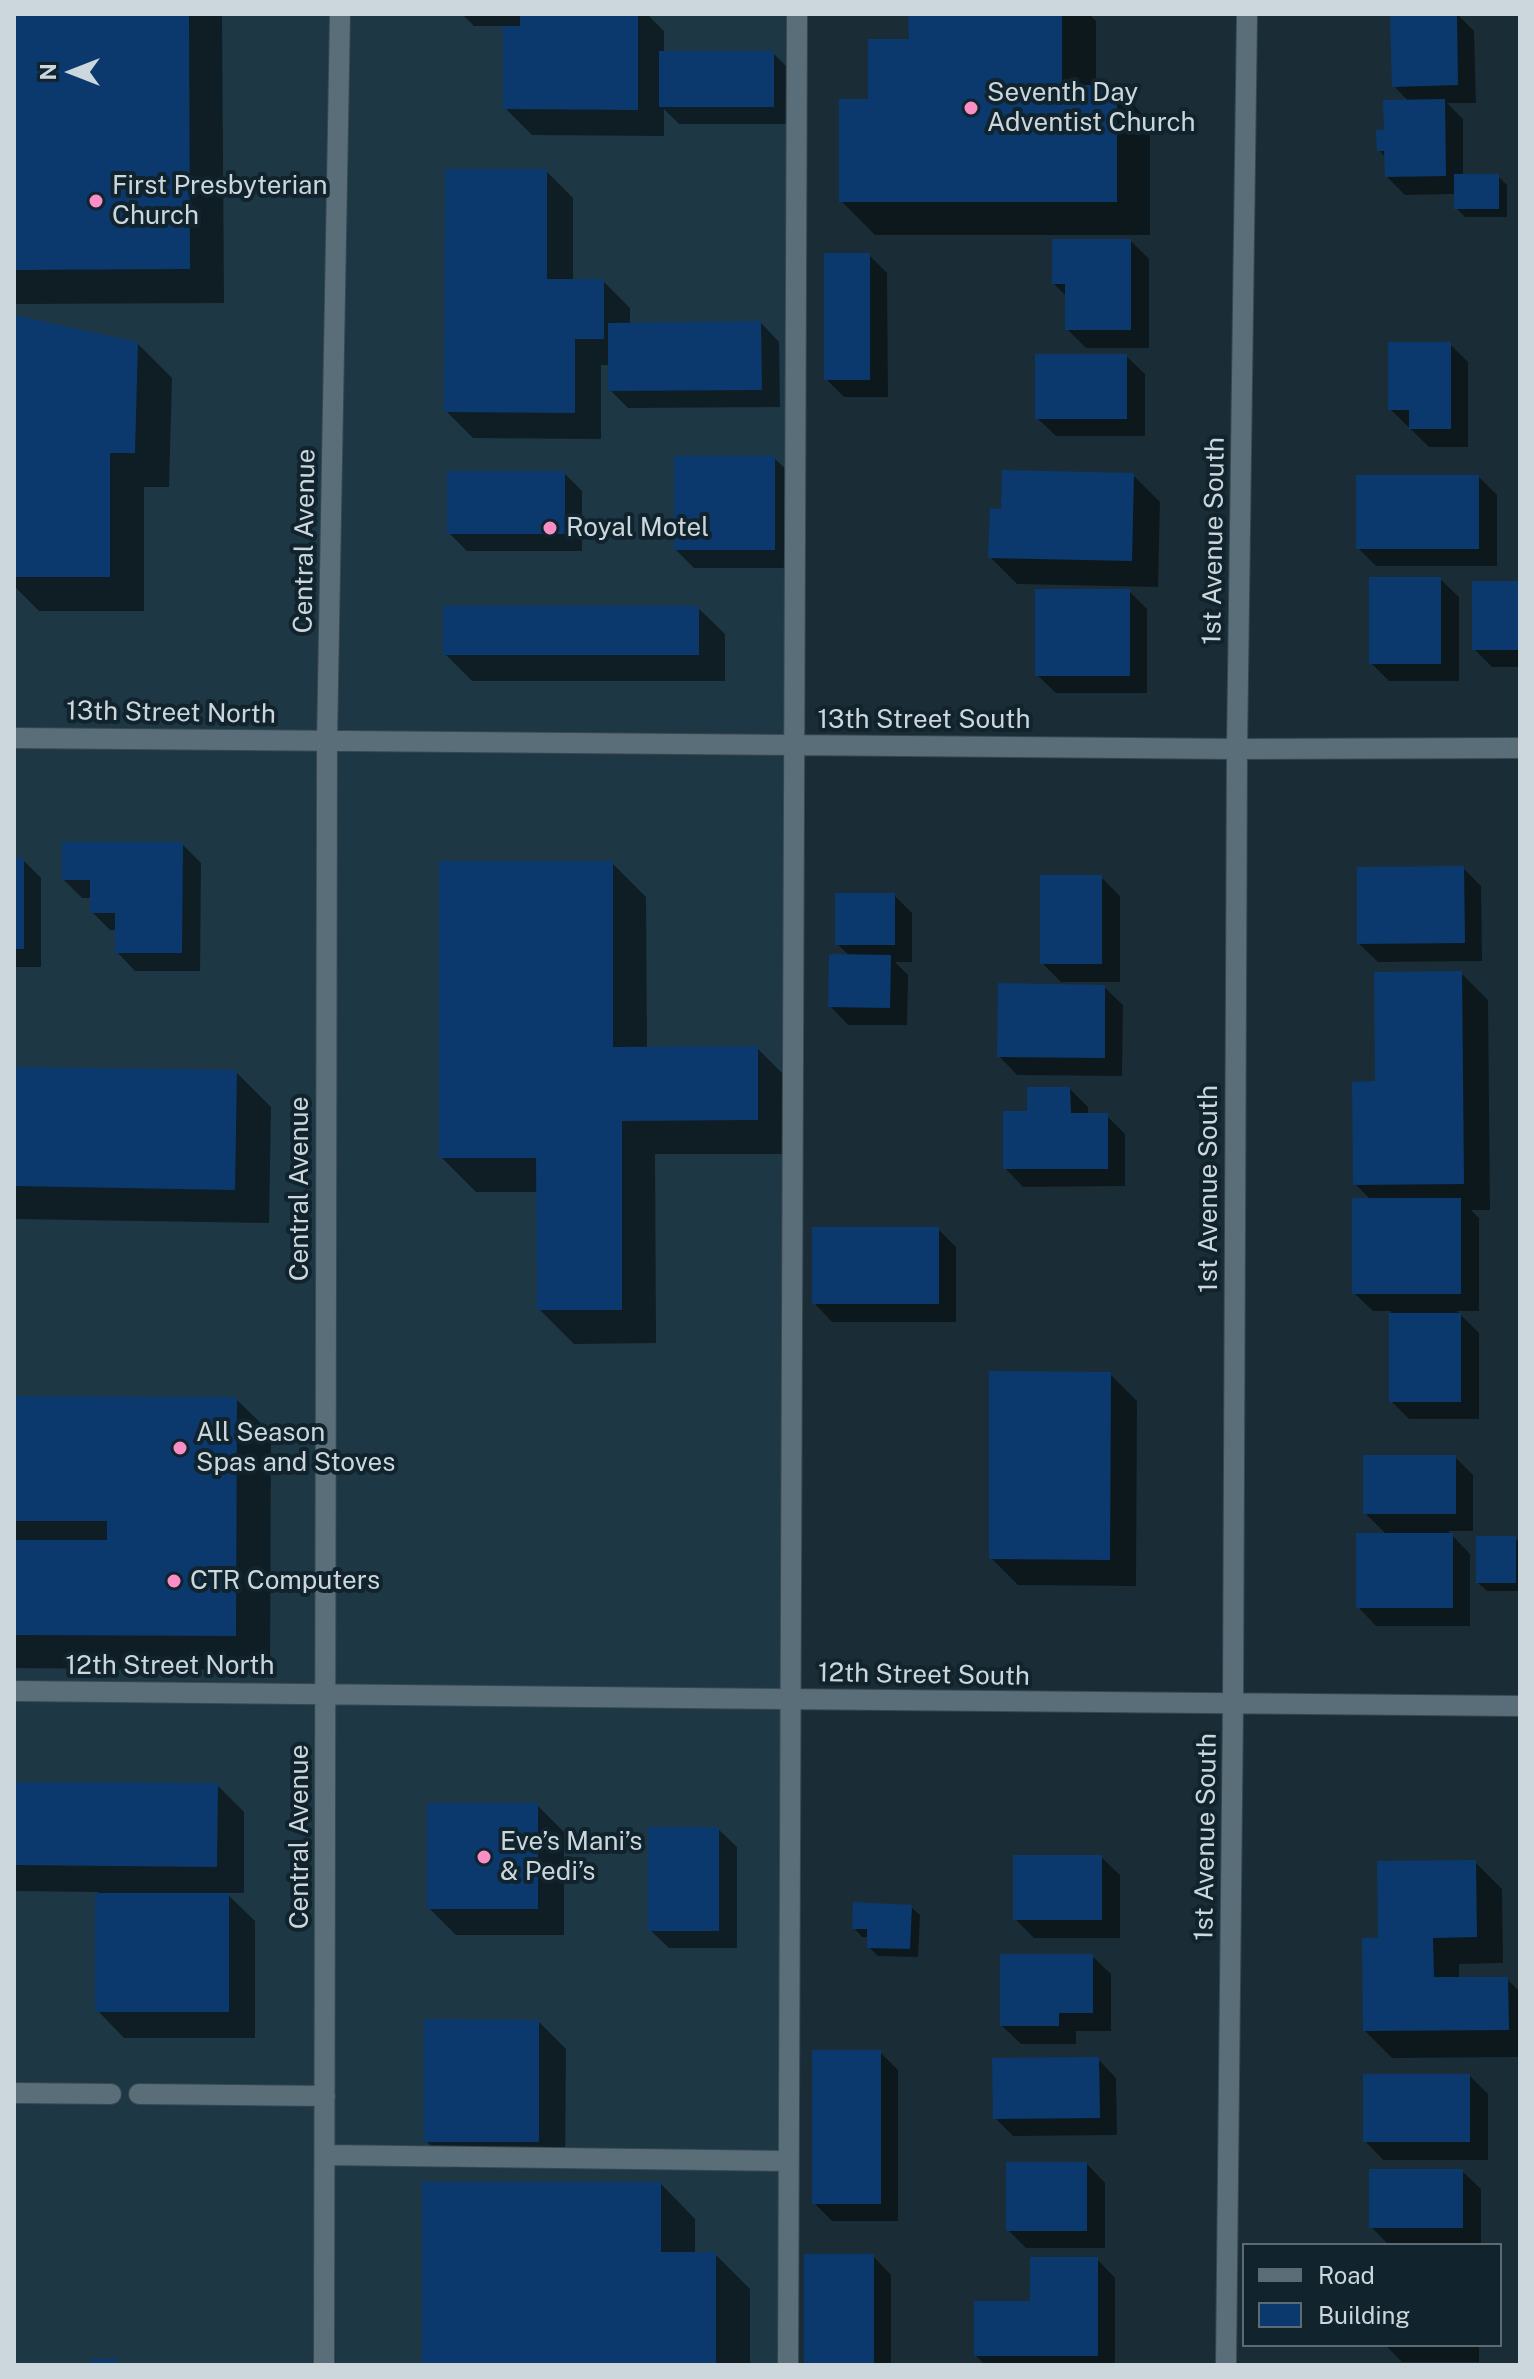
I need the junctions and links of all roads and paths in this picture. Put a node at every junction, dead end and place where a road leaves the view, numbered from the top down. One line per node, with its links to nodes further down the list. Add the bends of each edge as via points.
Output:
1 (340, 14): 5 (street, Central Avenue)
2 (797, 14): 6 (street)
3 (1247, 14): 8 (street, 1st Avenue South)
4 (14, 738): 5 (street, 13th Street North)
5 (327, 741): 6 (street, 13th Street South); 10 (street, Central Avenue)
6 (794, 745): 8 (street, 13th Street South); 11 (street)
7 (1520, 748): 8 (street, 13th Street South)
8 (1237, 749): 12 (street, 1st Avenue South)
9 (14, 1691): 10 (street, 12th Street North)
10 (326, 1693): 11 (street, 12th Street South); 17 (street, Central Avenue)
11 (791, 1699): 12 (street, 12th Street South); 19 (street)
12 (1233, 1705): 13 (street, 12th Street South); 22 (street, 1st Avenue South)
13 (1520, 1706)
14 (14, 2093): 15 (street)
15 (111, 2094)
16 (139, 2094): 17 (street)
17 (325, 2096): 18 (street, Central Avenue)
18 (325, 2155): 19 (street); 20 (street, Central Avenue)
19 (788, 2161): 21 (street)
20 (324, 2365)
21 (788, 2365)
22 (1226, 2365)

